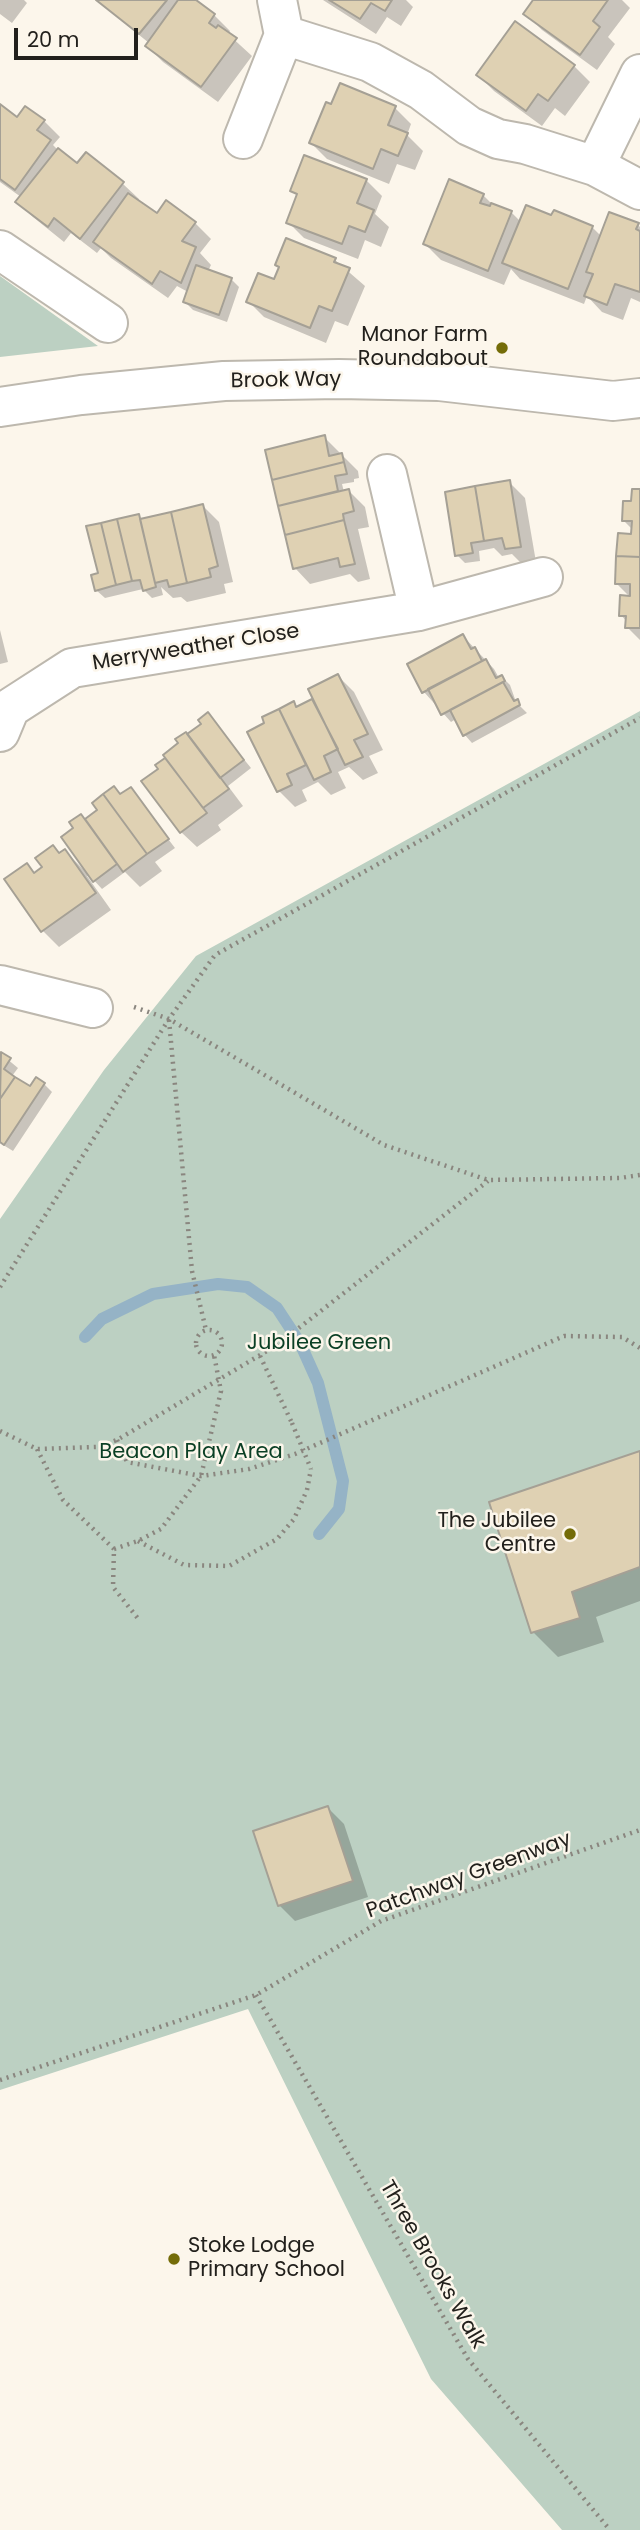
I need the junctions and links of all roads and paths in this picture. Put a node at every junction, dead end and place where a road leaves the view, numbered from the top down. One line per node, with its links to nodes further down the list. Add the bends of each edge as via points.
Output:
1 (281, 17): 3 (street); 4 (street, via 421,90 469,126 498,139)
2 (640, 74): 4 (street)
3 (243, 139)
4 (595, 166): 5 (street)
5 (640, 190)
6 (0, 250): 7 (street)
7 (108, 323)
8 (631, 403): 9 (street, Brook Way, via 439,381 339,379 224,381)
9 (0, 407)
10 (387, 474): 12 (street)
11 (543, 577): 12 (street, Merryweather Close)
12 (419, 611): 14 (street, Merryweather Close, via 72,668 10,708)
13 (640, 718): 17 (path, via 215,955)
14 (0, 732)
15 (0, 985): 16 (street)
16 (108, 1006): 17 (path)
17 (169, 1019): 19 (path, via 384,1145); 20 (path); 21 (path, via 192,1271)
18 (640, 1175): 19 (path)
19 (488, 1180): 24 (path)
20 (0, 1287)
21 (206, 1330): 23 (path, via 221,1339 221,1349); 23 (path, via 197,1336 196,1347 203,1355)
22 (640, 1348): 29 (path, via 622,1337 564,1336 295,1454 249,1469)
23 (214, 1355): 25 (path)
24 (260, 1356): 25 (path); 30 (path, bridge, via 311,1469 293,1519 277,1539 229,1566 184,1564)
25 (220, 1380): 27 (path); 29 (path)
26 (0, 1431): 28 (path)
27 (117, 1440): 28 (path, via 97,1447); 29 (path, via 127,1462)
28 (37, 1449): 31 (path, via 63,1500)
29 (201, 1476): 30 (path, via 161,1529)
30 (138, 1541): 31 (path)
31 (114, 1549): 32 (path, via 113,1587)
32 (140, 1621)
33 (640, 1830): 34 (path, Patchway Greenway, via 381,1921)
34 (256, 1994): 35 (path, Patchway Greenway); 36 (path, Three Brooks Walk, via 468,2359)
35 (0, 2080)
36 (610, 2530)

